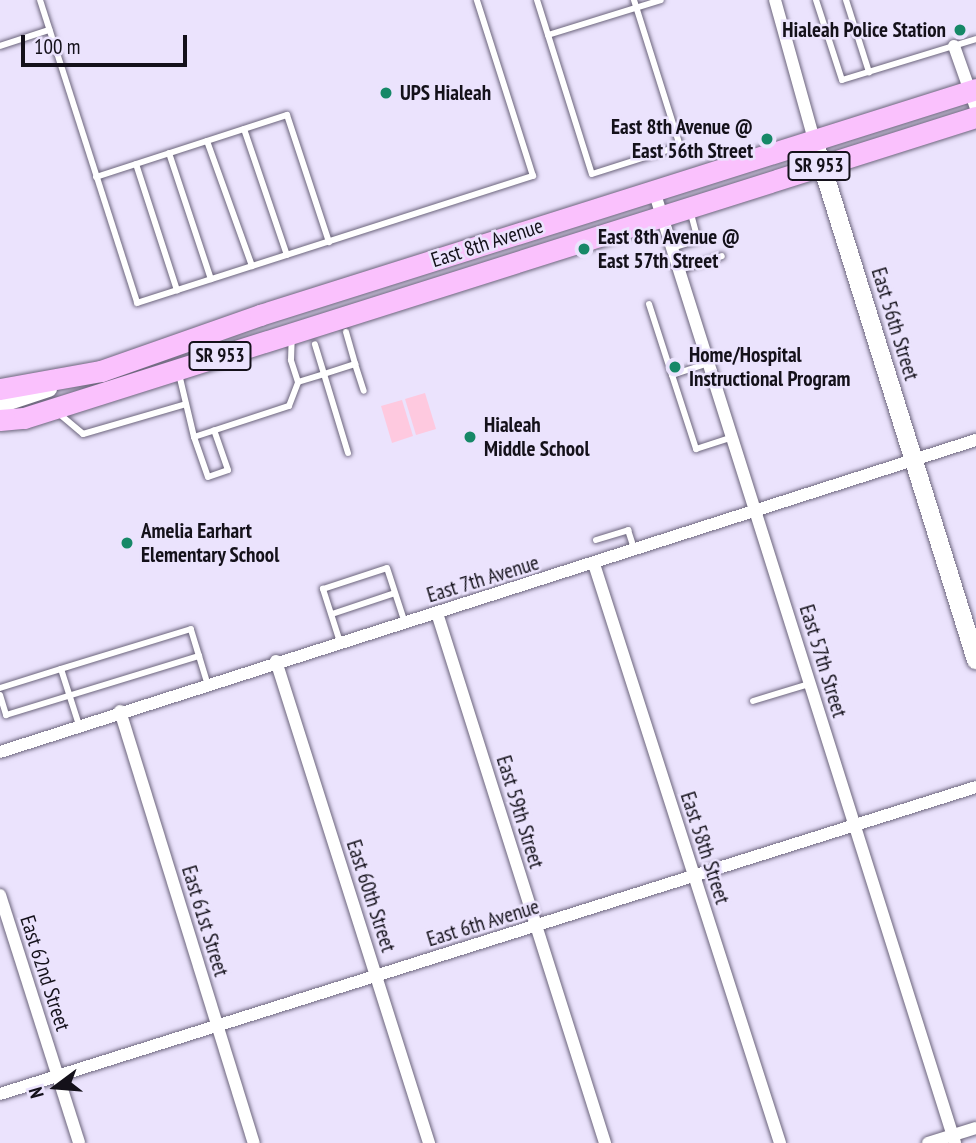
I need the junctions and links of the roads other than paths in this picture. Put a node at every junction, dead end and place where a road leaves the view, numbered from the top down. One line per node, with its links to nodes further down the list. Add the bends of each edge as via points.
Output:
1 (40, 0): 9 (lane)
2 (477, 0): 27 (lane, via 533,176)
3 (537, 0): 10 (lane)
4 (661, 0): 8 (lane)
5 (775, 0): 18 (street, East 56th Street)
6 (816, 0): 14 (lane, via 842,80)
7 (846, 0): 14 (lane)
8 (635, 4): 10 (lane); 10 (lane, via 680,146 592,174)
9 (50, 30): 12 (lane); 23 (lane)
10 (548, 35)
11 (976, 39): 13 (lane)
12 (0, 46)
13 (954, 46): 14 (lane); 15 (street)
14 (869, 72)
15 (974, 96): 18 (main road, East 8th Avenue / SR 953)
16 (976, 117): 22 (main road, East 8th Avenue / SR 953)
17 (244, 129): 19 (lane); 27 (lane, via 287,115); 29 (lane)
18 (814, 140): 22 (street, East 56th Street); 24 (main road, East 8th Avenue / SR 953)
19 (208, 141): 20 (lane); 31 (lane)
20 (169, 153): 21 (lane); 34 (lane)
21 (136, 164): 23 (lane); 35 (lane)
22 (821, 165): 25 (main road, East 8th Avenue / SR 953); 62 (street, East 56th Street)
23 (96, 177): 35 (lane, via 137,303)
24 (654, 191): 26 (street, East 57th Street); 32 (main road, East 8th Avenue / SR 953)
25 (689, 207): 26 (main road, East 8th Avenue / SR 953); 28 (lane, via 698,240)
26 (662, 216): 28 (street, East 57th Street); 36 (main road, East 8th Avenue / SR 953)
27 (330, 242): 29 (lane)
28 (673, 248): 33 (street, East 57th Street)
29 (287, 255): 31 (lane)
30 (722, 256): 33 (lane)
31 (251, 267): 34 (lane)
32 (408, 268): 36 (main road); 41 (main road, East 8th Avenue / SR 953)
33 (680, 270): 42 (street, East 57th Street)
34 (211, 279): 35 (lane)
35 (177, 290)
36 (416, 294): 39 (main road, East 8th Avenue / SR 953)
37 (649, 304): 47 (lane)
38 (346, 332): 43 (lane)
39 (292, 333): 44 (main road, East 8th Avenue / SR 953); 48 (lane, via 291,360)
40 (315, 344): 46 (lane)
41 (172, 346): 44 (main road); 45 (main road, East 8th Avenue / SR 953)
42 (710, 363): 47 (lane); 59 (street, East 57th Street)
43 (355, 364): 46 (lane); 50 (lane)
44 (178, 369): 52 (lane); 53 (main road, East 8th Avenue / SR 953)
45 (101, 371): 49 (main road); 51 (street, East 8th Avenue / SR 953)
46 (324, 374): 48 (lane); 61 (lane)
47 (672, 375): 59 (lane, via 696,449)
48 (298, 382): 57 (lane, via 297,395 289,406)
49 (0, 389)
50 (364, 391)
51 (0, 404)
52 (186, 404): 53 (lane, via 83,434); 58 (lane)
53 (52, 409): 54 (main road, East 8th Avenue / SR 953)
54 (24, 418): 55 (main road); 56 (street, East 8th Avenue / SR 953)
55 (0, 420)
56 (0, 425)
57 (214, 430): 58 (lane); 58 (lane, via 228,470 208,477)
58 (194, 437)
59 (734, 437): 63 (street, East 57th Street)
60 (976, 440): 62 (street, East 7th Avenue)
61 (348, 453)
62 (913, 458): 63 (street, East 7th Avenue); 73 (street, East 56th Street)
63 (757, 511): 65 (street, East 7th Avenue); 77 (street, East 57th Street)
64 (597, 540): 65 (lane, via 628,530)
65 (635, 551): 66 (street, East 7th Avenue)
66 (594, 564): 68 (street, East 7th Avenue); 87 (street, East 58th Street)
67 (395, 593): 69 (lane); 69 (lane, via 387,568 323,589); 70 (lane)
68 (437, 613): 70 (street, East 7th Avenue); 89 (street, East 59th Street)
69 (332, 614): 71 (lane)
70 (405, 623): 71 (street, East 7th Avenue)
71 (340, 642): 74 (street, East 7th Avenue)
72 (199, 656): 75 (lane, via 191,629); 76 (lane); 80 (lane)
73 (976, 660)
74 (276, 661): 76 (street, East 7th Avenue); 90 (street, East 60th Street)
75 (61, 669): 78 (lane); 80 (lane)
76 (208, 683): 82 (street, East 7th Avenue)
77 (809, 684): 81 (lane); 86 (street, East 57th Street)
78 (0, 688)
79 (0, 695): 80 (lane, via 6,715)
80 (70, 696): 83 (lane)
81 (752, 701)
82 (120, 711): 83 (street, East 7th Avenue); 91 (street, East 61st Street)
83 (79, 725): 84 (street, East 7th Avenue)
84 (0, 752)
85 (976, 787): 86 (street, East 6th Avenue)
86 (852, 826): 87 (street, East 6th Avenue); 95 (street, East 57th Street)
87 (694, 877): 89 (street, East 6th Avenue); 100 (street, East 58th Street)
88 (0, 895): 92 (street, East 62nd Street)
89 (536, 927): 90 (street, East 6th Avenue); 99 (street, East 59th Street)
90 (376, 976): 91 (street, East 6th Avenue); 98 (street, East 60th Street)
91 (217, 1026): 92 (street, East 6th Avenue); 97 (street, East 61st Street)
92 (57, 1076): 93 (street, East 6th Avenue); 96 (street, East 62nd Street)
93 (0, 1094)
94 (976, 1128): 95 (street)
95 (954, 1139): 101 (street)
96 (79, 1143)
97 (254, 1143)
98 (429, 1143)
99 (605, 1143)
100 (780, 1143)
101 (928, 1143)

